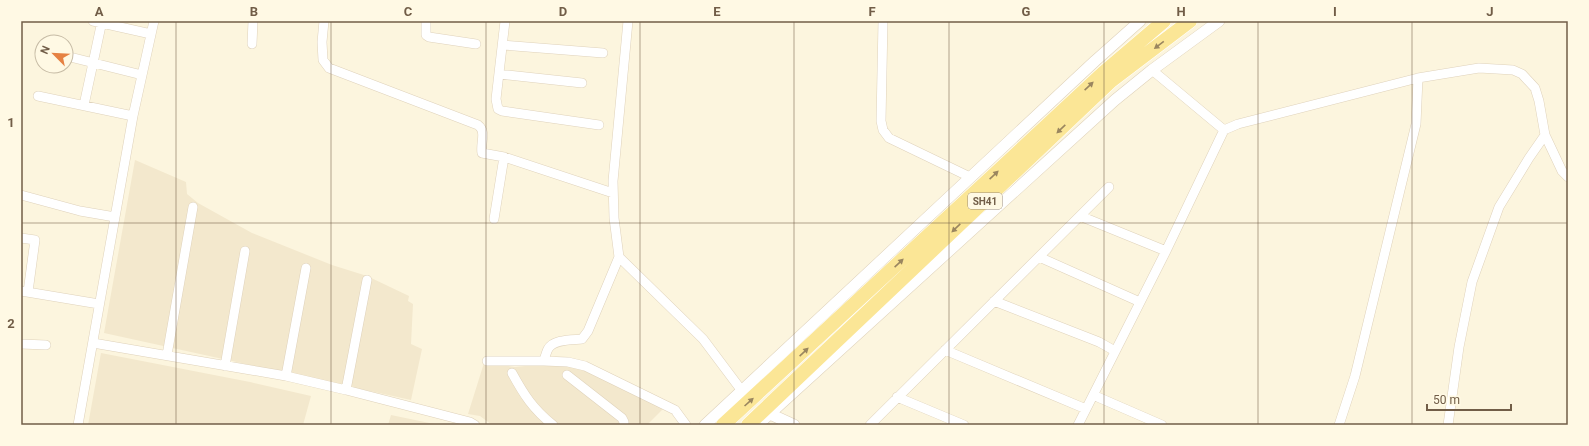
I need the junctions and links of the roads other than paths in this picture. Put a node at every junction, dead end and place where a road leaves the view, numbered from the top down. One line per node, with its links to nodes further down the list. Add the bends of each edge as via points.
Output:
1 (154, 21): 13 (street)
2 (253, 21): 14 (street)
3 (324, 21): 31 (street, via 323,60 329,68 478,125 483,132 482,153)
4 (426, 21): 15 (street, via 426,35 429,37)
5 (505, 21): 16 (street)
6 (628, 21): 35 (street)
7 (883, 21): 32 (street, via 883,130 897,143)
8 (1140, 21): 32 (street)
9 (1164, 21): 76 (main road, SH41, one-way to 9, via 1103,73)
10 (1190, 21): 77 (main road, SH41, one-way to 77, via 1112,81)
11 (1219, 21): 20 (street)
12 (99, 22): 13 (street); 19 (street)
13 (152, 34): 22 (street)
14 (252, 44)
15 (476, 44)
16 (503, 45): 17 (street); 21 (street)
17 (603, 53)
18 (74, 58): 19 (street)
19 (93, 63): 22 (street); 26 (street)
20 (1152, 70): 29 (street); 69 (street, via 1109,106)
21 (499, 74): 24 (street); 28 (street, via 496,99 498,109)
22 (142, 75): 27 (street)
23 (1418, 78): 29 (street, via 1245,122); 30 (street, via 1479,68 1513,70 1522,74 1535,88); 84 (street, via 1416,124 1356,376)
24 (582, 83)
25 (38, 96): 26 (street)
26 (84, 105): 27 (street)
27 (133, 116): 38 (street)
28 (599, 125)
29 (1224, 130): 43 (street)
30 (1546, 135): 33 (street, via 1562,171); 85 (street, via 1499,207 1472,282 1459,347)
31 (504, 157): 35 (street); 40 (street)
32 (970, 177): 65 (street)
33 (1568, 177)
34 (1109, 187): 39 (street)
35 (613, 193): 44 (street)
36 (21, 195): 38 (street, via 80,211)
37 (193, 207): 57 (street)
38 (115, 216): 51 (street)
39 (1080, 216): 43 (street); 45 (street)
40 (494, 218)
41 (21, 238): 48 (street, via 35,240)
42 (244, 251): 60 (street)
43 (1166, 251): 50 (street)
44 (619, 257): 59 (street, via 586,336 551,345); 65 (street, via 703,339)
45 (1039, 257): 49 (street); 50 (street)
46 (306, 268): 63 (street)
47 (367, 280): 64 (street)
48 (24, 292): 51 (street)
49 (994, 301): 55 (street); 56 (street, via 1099,342)
50 (1140, 302): 56 (street)
51 (99, 304): 52 (street)
52 (92, 343): 57 (street); 71 (street)
53 (21, 344): 54 (street)
54 (46, 345)
55 (945, 350): 67 (street); 68 (street)
56 (1115, 351): 66 (street)
57 (167, 355): 60 (street)
58 (486, 361): 59 (street)
59 (544, 362): 74 (street, via 568,362 586,366 675,410)
60 (225, 366): 63 (street)
61 (512, 373): 72 (street, via 531,405)
62 (567, 375): 73 (street, via 622,418)
63 (286, 376): 64 (street)
64 (346, 390): 70 (street)
65 (742, 390): 75 (street)
66 (1093, 395): 68 (street); 83 (street)
67 (898, 397): 80 (street); 81 (street)
68 (1086, 409): 82 (street)
69 (770, 414): 78 (street); 79 (street)
70 (471, 424)
71 (78, 425)
72 (553, 425)
73 (624, 425)
74 (686, 425)
75 (705, 425)
76 (723, 425)
77 (748, 425)
78 (758, 425)
79 (794, 425)
80 (870, 425)
81 (964, 425)
82 (1078, 425)
83 (1162, 425)
84 (1339, 425)
85 (1448, 425)

